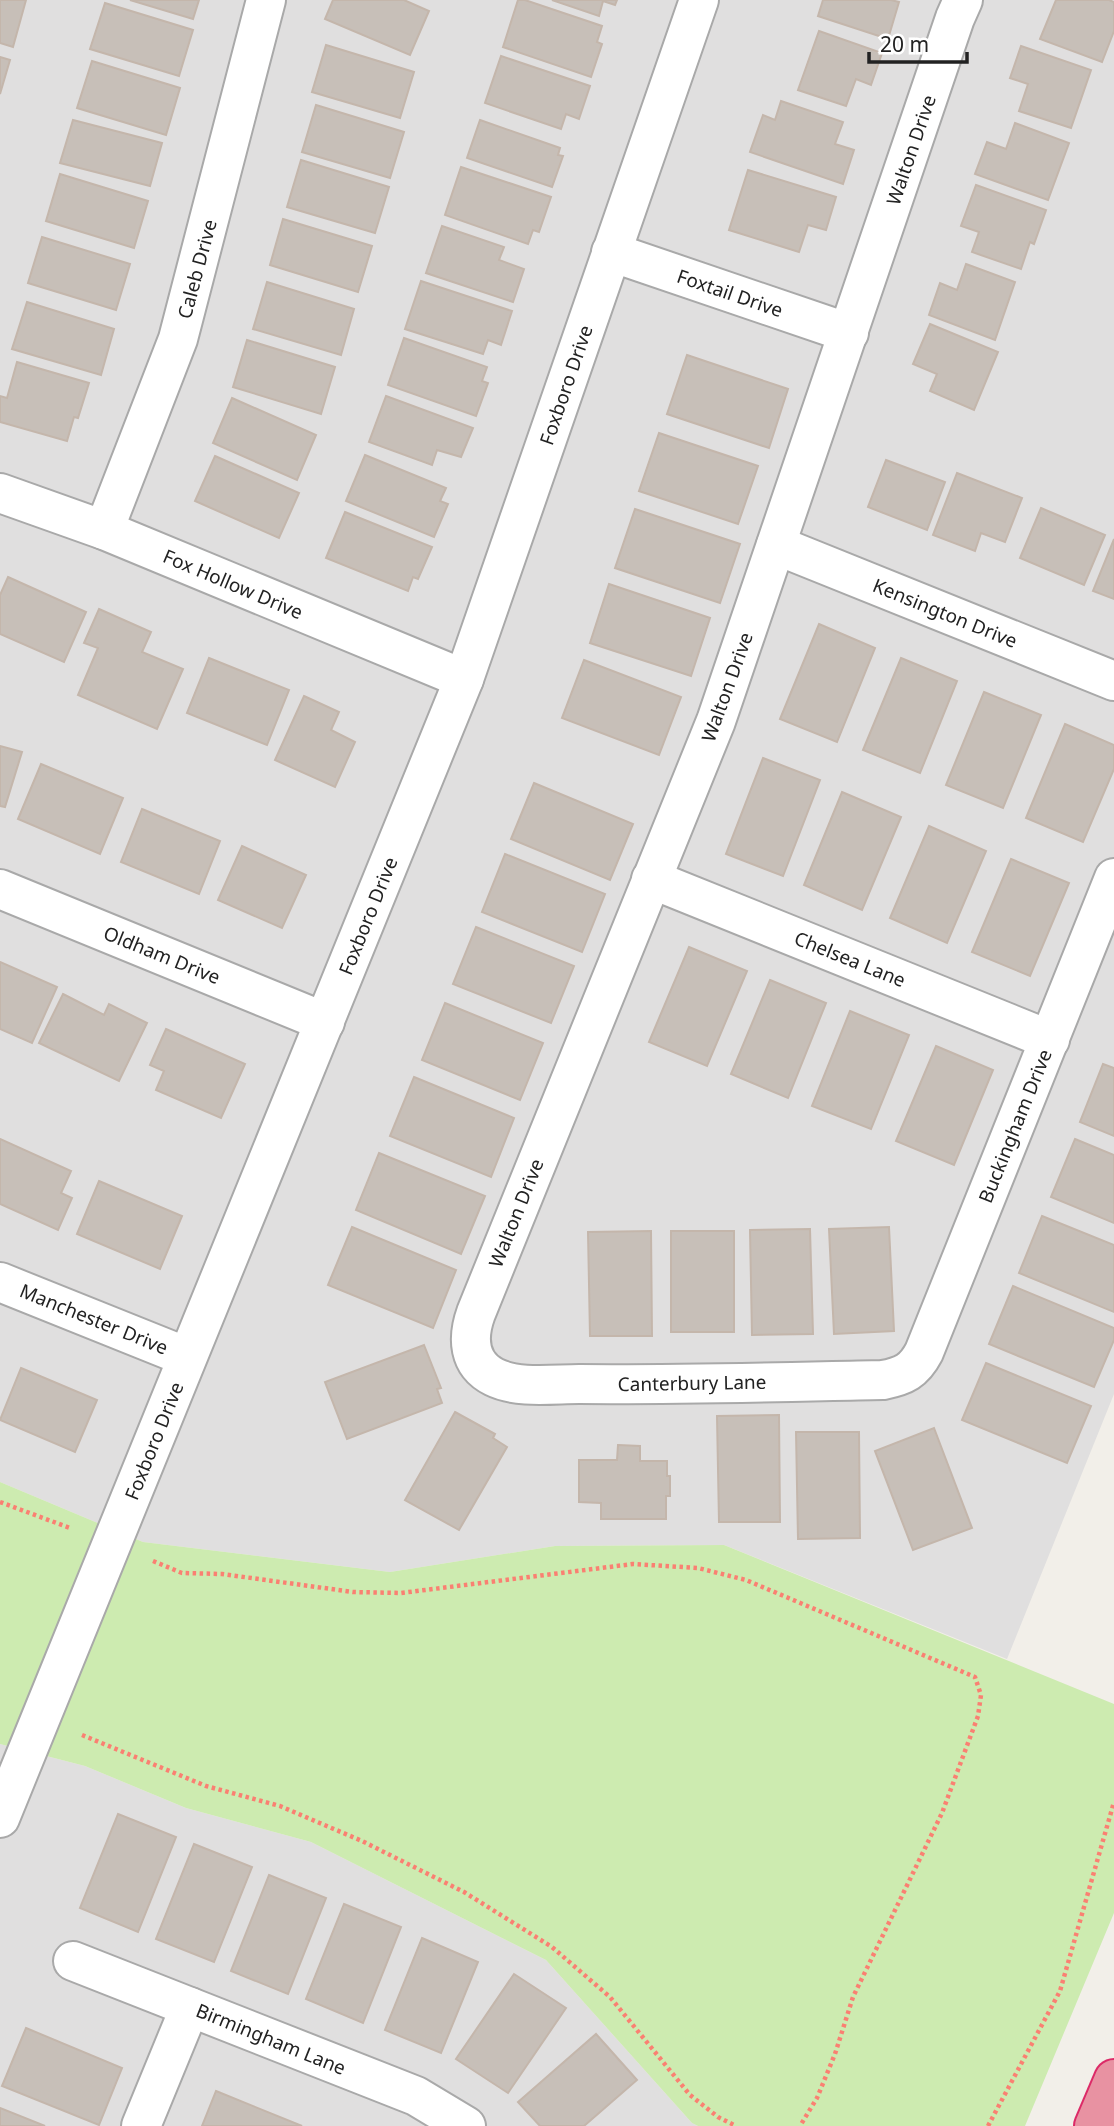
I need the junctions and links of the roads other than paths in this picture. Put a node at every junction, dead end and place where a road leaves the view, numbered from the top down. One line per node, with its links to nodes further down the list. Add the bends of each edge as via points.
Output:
1 (266, 0): 7 (street, Caleb Drive, via 178,339)
2 (699, 0): 4 (street, Foxboro Drive)
3 (963, 0): 5 (street, Walton Drive)
4 (611, 252): 5 (street, Foxtail Drive); 9 (street, Foxboro Drive)
5 (849, 333): 8 (street, Walton Drive)
6 (0, 493): 7 (street, Fox Hollow Drive)
7 (104, 530): 9 (street, Fox Hollow Drive)
8 (776, 545): 10 (street, Kensington Drive); 12 (street, Walton Drive, via 716,721)
9 (464, 679): 14 (street, Foxboro Drive)
10 (1114, 681)
11 (1114, 878): 15 (street, Buckingham Drive)
12 (651, 879): 15 (street, Chelsea Lane); 18 (street, Walton Drive, via 476,1313 470,1338)
13 (0, 889): 14 (street, Oldham Drive)
14 (325, 1022): 17 (street, Foxboro Drive)
15 (1050, 1040): 19 (street, Buckingham Drive, via 924,1352)
16 (0, 1282): 17 (street, Manchester Drive)
17 (187, 1357): 20 (street, Foxboro Drive)
18 (477, 1363): 19 (street, Canterbury Lane, via 494,1377 515,1383 883,1380)
19 (912, 1371)
20 (0, 1818)
21 (72, 1961): 22 (street, Birmingham Lane)
22 (190, 2007): 24 (street); 25 (street, Birmingham Lane, via 416,2096)
23 (1114, 2080): 26 (highway)
24 (141, 2126)
25 (466, 2126)
26 (1094, 2126)

